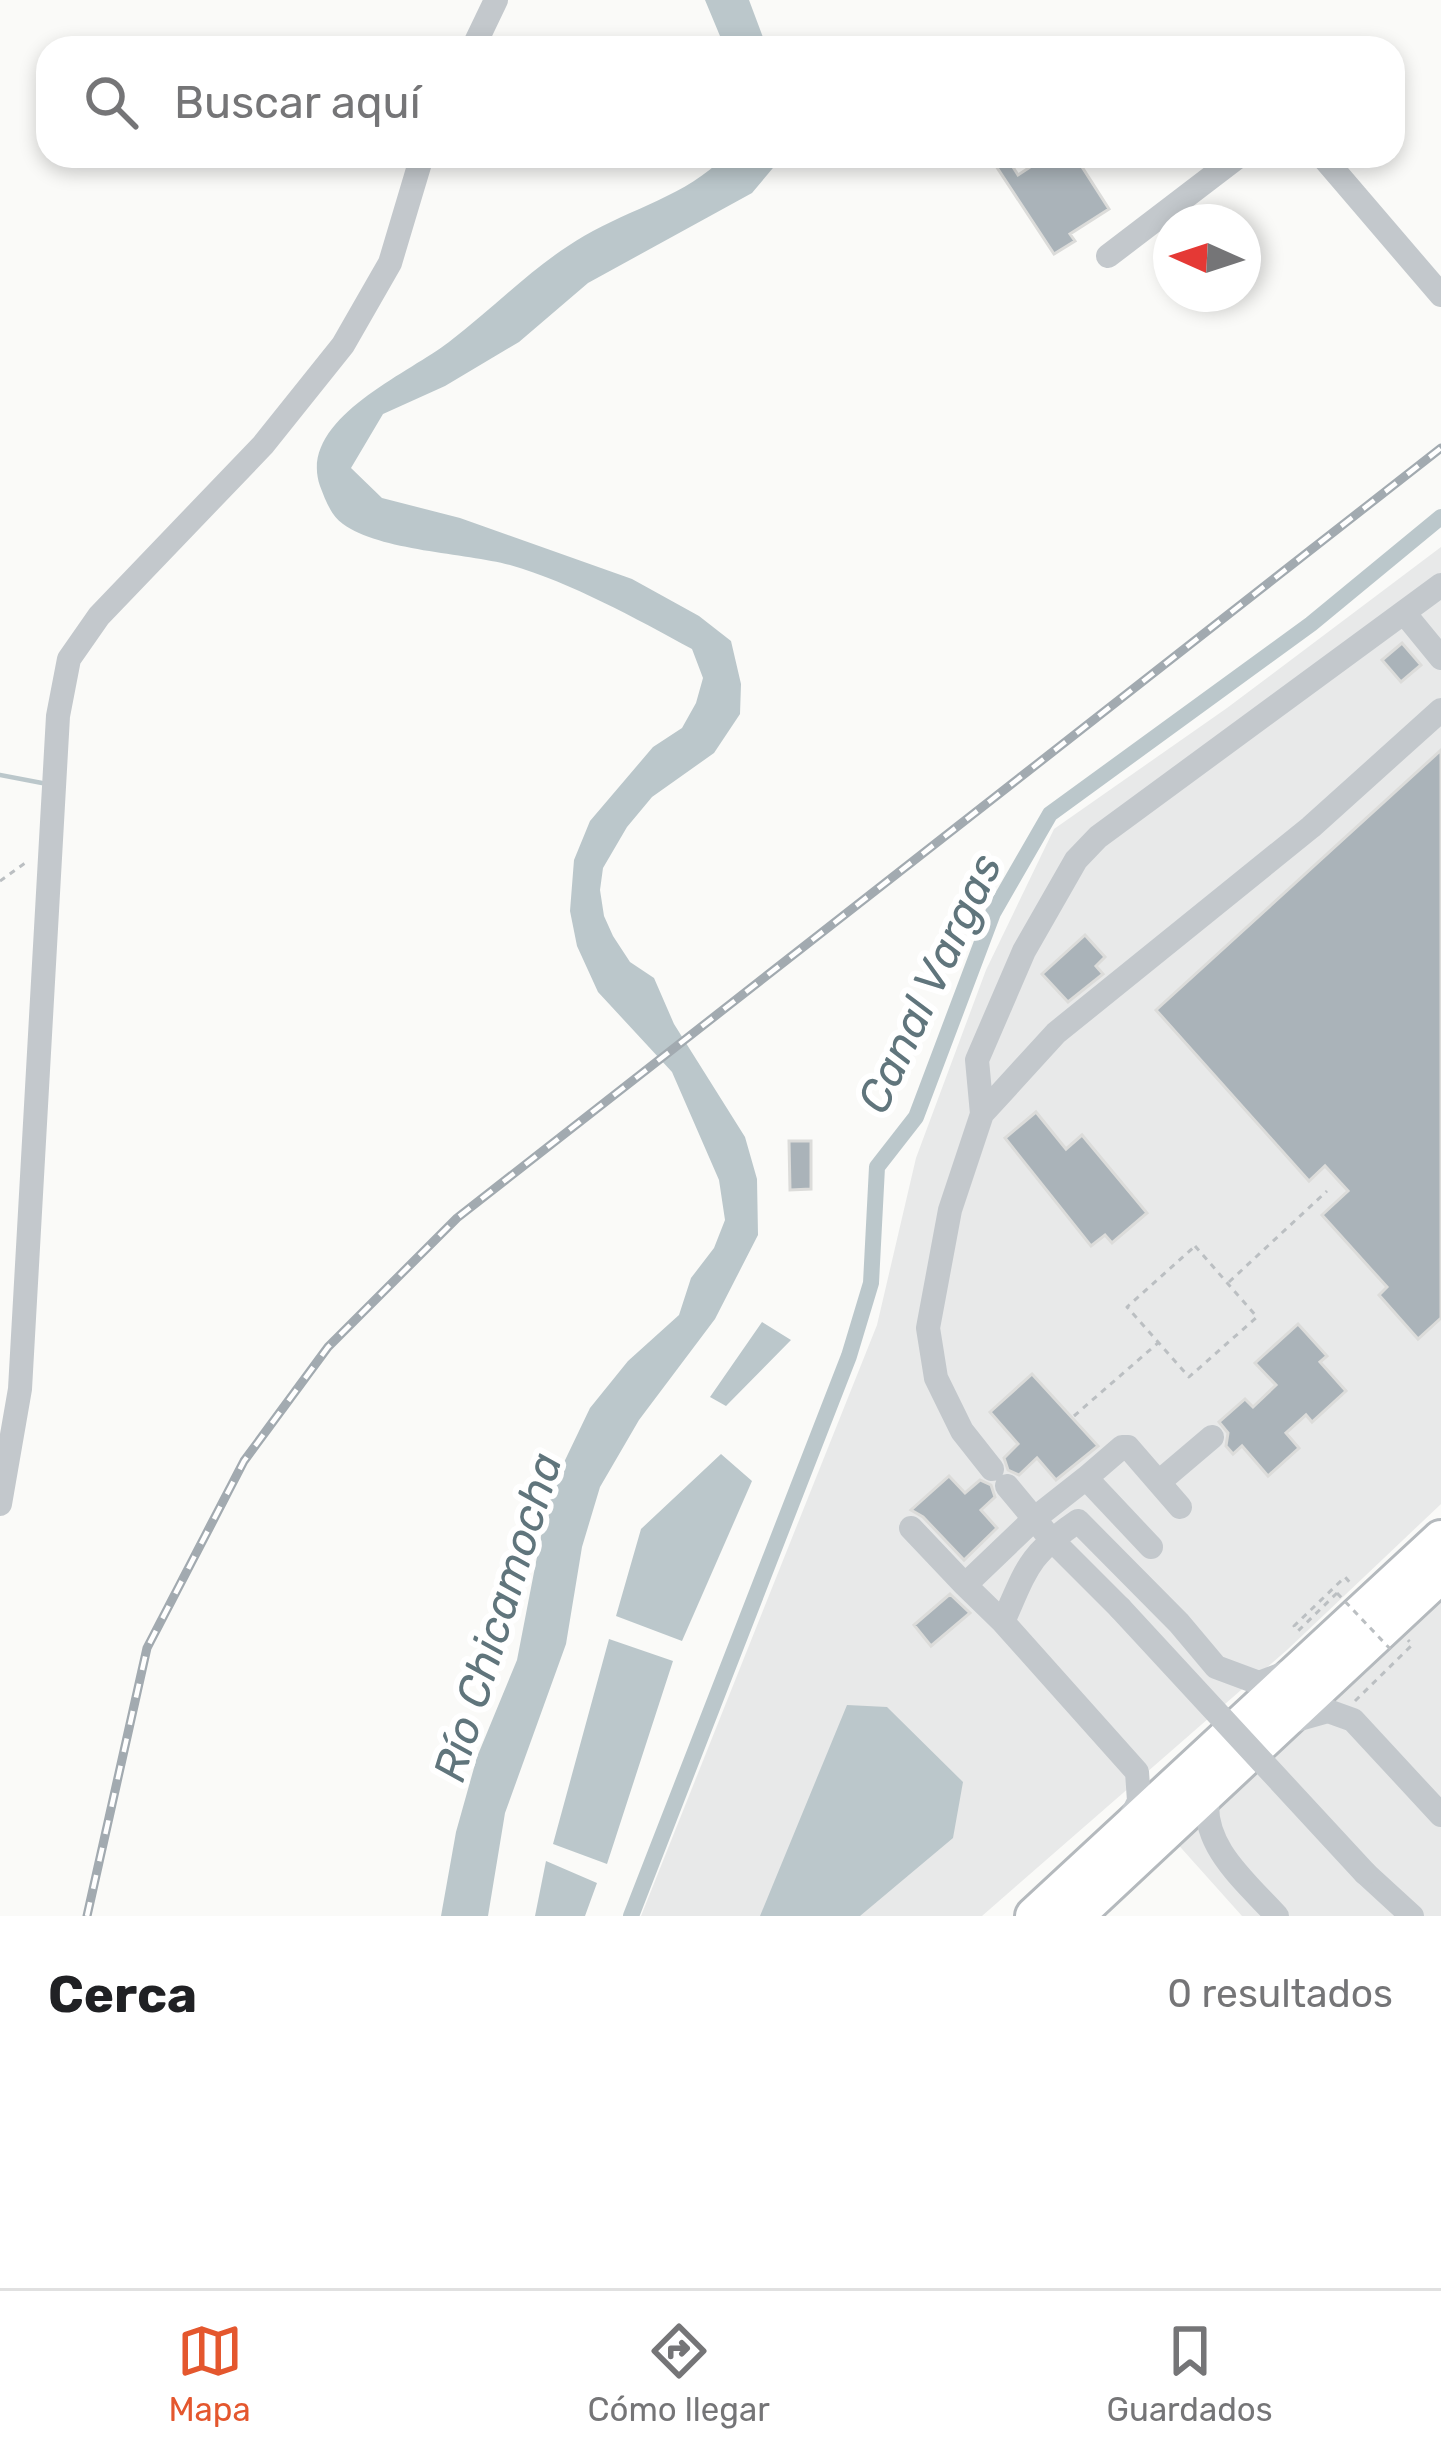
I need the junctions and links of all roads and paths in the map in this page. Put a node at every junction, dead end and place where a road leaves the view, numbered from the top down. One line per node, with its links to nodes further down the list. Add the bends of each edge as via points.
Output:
1 (496, 0): 2 (street)
2 (479, 36)
3 (418, 168): 12 (street, via 390,263 343,345 69,659)
4 (1223, 168): 6 (street)
5 (1332, 168): 7 (street)
6 (1108, 256)
7 (1441, 296)
8 (1441, 585): 9 (street)
9 (1405, 614): 10 (street); 14 (street, via 1076,860 1024,951 977,1060)
10 (1441, 658)
11 (1441, 710): 14 (street, via 1311,827 1056,1033)
12 (51, 843): 13 (path); 23 (street, via 20,1389)
13 (0, 880)
14 (982, 1114): 26 (street, via 950,1210 928,1328 936,1378 962,1431 1000,1477)
15 (1327, 1191): 16 (path)
16 (1228, 1283): 17 (path, via 1257,1317 1189,1377); 17 (path, via 1195,1246 1127,1306)
17 (1159, 1342): 18 (path)
18 (1074, 1416)
19 (1212, 1438): 21 (street)
20 (1086, 1478): 21 (street, via 1128,1447); 22 (street); 30 (street)
21 (1160, 1482): 24 (street)
22 (1060, 1498): 25 (street); 26 (street)
23 (0, 1504)
24 (1180, 1507)
25 (1078, 1520): 29 (street); 37 (street, via 1216,1667 1259,1683)
26 (1026, 1527): 29 (street); 31 (street); 33 (street)
27 (910, 1528): 33 (street)
28 (1441, 1539): 34 (highway)
29 (1051, 1540): 31 (street); 42 (street, bridge)
30 (1151, 1547)
31 (1030, 1559): 35 (street)
32 (1441, 1574): 38 (highway)
33 (965, 1585): 35 (street)
34 (1354, 1599): 34 (path, via 1298,1631 1294,1626 1345,1577); 36 (path, bridge); 37 (highway)
35 (1004, 1622): 41 (street, via 1137,1772 1139,1801)
36 (1394, 1654)
37 (1307, 1664): 41 (highway)
38 (1281, 1724): 39 (highway); 40 (street, via 1328,1711 1353,1720)
39 (1208, 1795): 44 (highway); 45 (street, via 1204,1815 1213,1843)
40 (1441, 1815)
41 (1120, 1839): 43 (highway)
42 (1405, 1911)
43 (1034, 1916)
44 (1075, 1916)
45 (1277, 1916)

